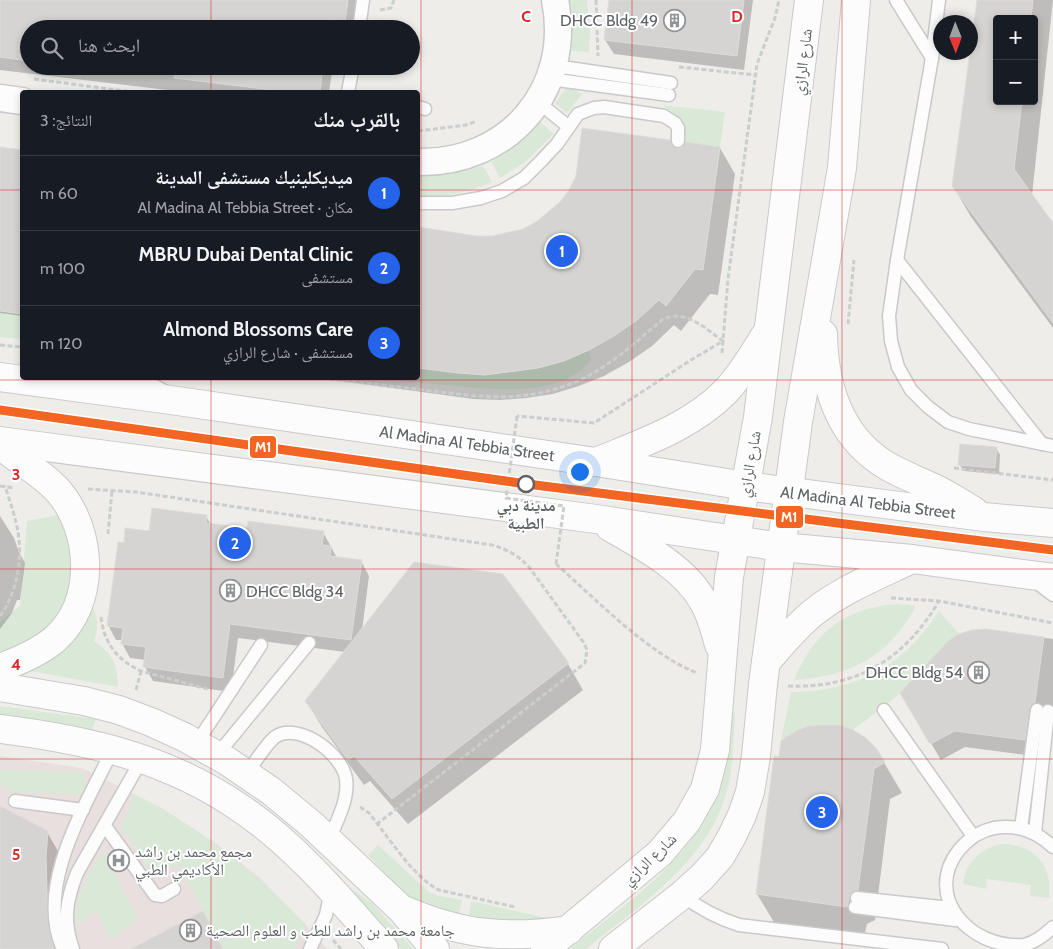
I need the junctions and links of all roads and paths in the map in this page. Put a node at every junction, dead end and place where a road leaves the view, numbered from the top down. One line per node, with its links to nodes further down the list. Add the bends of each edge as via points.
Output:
1 (363, 0): 9 (lane)
2 (555, 0): 12 (street, via 559,41)
3 (596, 0): 11 (path)
4 (779, 0): 30 (path, via 757,64 728,279)
5 (809, 0): 29 (street, شارع الرازي)
6 (856, 0): 28 (street, via 842,168)
7 (896, 0): 10 (lane)
8 (939, 0): 10 (lane)
9 (360, 20)
10 (932, 58): 27 (lane)
11 (598, 59)
12 (552, 72): 15 (lane); 20 (street)
13 (351, 75): 17 (lane)
14 (25, 89): 16 (path)
15 (670, 89)
16 (61, 90)
17 (348, 90)
18 (20, 91): 19 (street)
19 (0, 98)
20 (538, 102): 22 (lane); 25 (street, via 520,124 480,150 457,159)
21 (480, 120): 23 (path)
22 (569, 127): 24 (lane, via 578,114 586,110 611,108 670,118 678,128); 26 (lane, via 524,178 502,191 481,198)
23 (420, 131)
24 (678, 141)
25 (420, 162)
26 (420, 203)
27 (897, 260): 40 (lane); 40 (lane, via 889,316 891,340 898,367 911,390 948,422)
28 (822, 288): 47 (street); 48 (street, via 823,349 828,382 838,414 858,442 890,468 940,491)
29 (769, 328): 41 (street, via 727,390 695,417 669,432); 43 (street, شارع الرازي)
30 (723, 341): 33 (path); 36 (path, via 686,316 670,316 615,359 584,378 551,391 520,396 491,398); 64 (path, bridge, via 594,423 517,416 506,498 564,506 556,564 661,654 699,674)
31 (0, 345): 32 (path)
32 (20, 348)
33 (721, 358)
34 (32, 380): 37 (street, Al Madina Al Tebbia Street)
35 (134, 380): 37 (street)
36 (339, 380)
37 (164, 399): 41 (street, Al Madina Al Tebbia Street)
38 (0, 441): 49 (street)
39 (0, 445): 46 (street)
40 (1048, 445)
41 (596, 462): 43 (street, Al Madina Al Tebbia Street)
42 (2, 486): 44 (path); 59 (path, via 15,517 21,550 14,588)
43 (746, 486): 47 (street, Al Madina Al Tebbia Street); 52 (street, شارع الرازي)
44 (20, 489)
45 (112, 490): 46 (path); 51 (path); 80 (path, via 492,545 519,556 529,567 584,643 587,650 585,662)
46 (59, 492): 65 (street, via 72,511 86,555 79,601 69,622 54,639 24,660)
47 (789, 492): 48 (street, Al Madina Al Tebbia Street); 53 (street)
48 (984, 517): 50 (street, Al Madina Al Tebbia Street)
49 (596, 519): 52 (street); 64 (street, via 637,542 684,575 711,617)
50 (1053, 523)
51 (108, 538)
52 (735, 541): 53 (street); 64 (street, شارع الرازي)
53 (781, 548): 54 (street); 67 (street)
54 (912, 559): 55 (street); 67 (street, via 847,591 815,612 800,624)
55 (1040, 577): 56 (lane)
56 (1053, 595)
57 (883, 598): 58 (path)
58 (939, 600): 61 (path); 67 (path, via 917,633 888,660 871,670 814,686)
59 (0, 616)
60 (101, 616): 66 (path, via 102,628 114,652)
61 (1053, 623)
62 (309, 643): 74 (lane)
63 (261, 645): 69 (lane)
64 (711, 662): 95 (street, شارع الرازي, via 715,750 701,797 687,821 660,852)
65 (0, 668)
66 (141, 672): 69 (path); 70 (path)
67 (764, 673): 89 (street, via 756,756 742,815 720,857)
68 (0, 687): 74 (street, via 119,710)
69 (228, 694): 74 (lane)
70 (133, 698)
71 (884, 710): 84 (lane)
72 (0, 729): 73 (street)
73 (113, 749): 74 (street, via 123,735 135,729); 75 (street); 79 (lane)
74 (206, 749): 76 (street)
75 (142, 758): 81 (lane); 88 (street, via 173,770 243,810 278,837)
76 (246, 774): 78 (lane, via 275,737 286,732 300,733 337,759 343,768 346,779); 85 (street, via 293,808)
77 (15, 801): 79 (lane)
78 (343, 805): 80 (path, via 360,807); 85 (lane)
79 (83, 810): 98 (lane, via 70,839 56,888 55,916)
80 (377, 824): 91 (path, via 418,875 431,886)
81 (105, 826): 87 (lane, via 154,895 162,896); 99 (lane, via 70,891 66,914)
82 (1021, 828): 83 (lane); 83 (lane, via 1042,710); 84 (lane, via 1005,826)
83 (1035, 833): 86 (lane)
84 (973, 836): 93 (lane, via 954,856 949,868 946,895)
85 (328, 842): 92 (street)
86 (1053, 847)
87 (174, 889)
88 (331, 890): 100 (lane, via 326,915); 101 (street)
89 (682, 895): 104 (street); 105 (lane, via 700,909 739,925)
90 (856, 902): 93 (lane)
91 (519, 908)
92 (401, 909): 95 (street, via 463,931 507,935); 102 (street)
93 (952, 914): 96 (lane)
94 (1053, 927): 97 (lane)
95 (570, 930): 103 (street, شارع الرازي)
96 (977, 944): 97 (lane)
97 (1022, 947)
98 (63, 949)
99 (74, 949)
100 (310, 949)
101 (384, 949)
102 (435, 949)
103 (545, 949)
104 (613, 949)
105 (942, 949)

